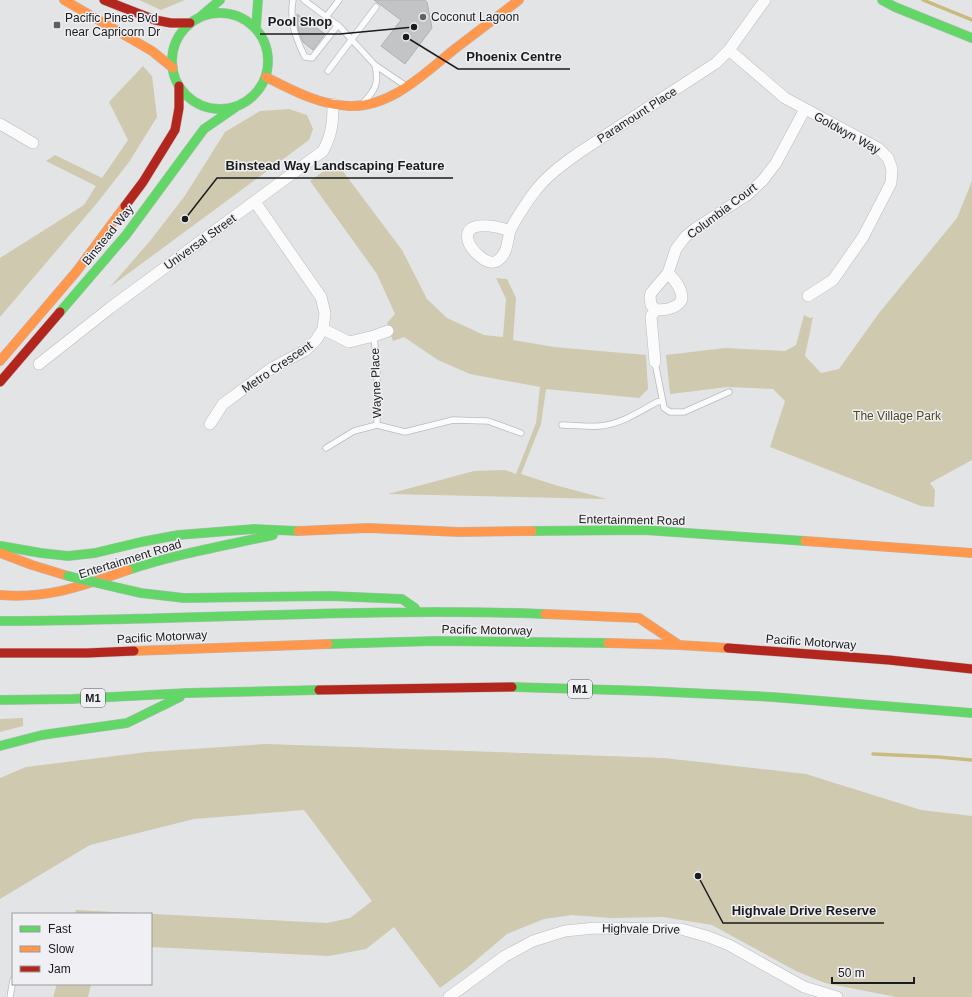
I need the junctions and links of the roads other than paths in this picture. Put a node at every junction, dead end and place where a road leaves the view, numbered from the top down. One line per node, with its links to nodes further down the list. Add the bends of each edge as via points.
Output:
1 (64, 0): 21 (main road, via 152,50)
2 (104, 0): 14 (main road, via 155,20)
3 (220, 0): 12 (main road)
4 (258, 0): 16 (main road)
5 (293, 0): 15 (lane, via 291,11 296,39 305,57 312,58)
6 (304, 0): 13 (lane)
7 (339, 0): 13 (lane)
8 (519, 0): 25 (main road)
9 (766, 0): 19 (street, Paramount Place)
10 (882, 0): 17 (main road)
11 (376, 7): 18 (lane)
12 (200, 17): 14 (main road); 16 (main road, via 230,13 244,18)
13 (326, 17): 15 (lane)
14 (190, 23): 21 (main road, via 175,43)
15 (338, 25): 18 (lane)
16 (256, 28): 23 (main road, via 264,38 268,51)
17 (972, 38)
18 (351, 40): 20 (lane); 22 (lane)
19 (729, 50): 29 (street, Goldwyn Way, via 785,98); 33 (street, Paramount Place, via 716,63 562,164 533,194)
20 (375, 65): 25 (lane); 27 (lane, via 377,82)
21 (173, 68): 24 (main road)
22 (328, 71)
23 (266, 77): 26 (main road, via 297,92); 28 (main road, via 254,95)
24 (179, 86): 28 (main road, via 189,98 204,106 220,110); 40 (main road, Binstead Way, via 179,108 174,130 143,182 76,272)
25 (406, 86): 27 (main road, via 377,102)
26 (333, 104): 27 (main road); 32 (street, Universal Street, via 330,139 324,151)
27 (360, 106)
28 (236, 107): 43 (main road, Binstead Way, via 204,129 126,235)
29 (805, 109): 34 (street, Columbia Court, via 776,163 763,180 747,195 685,237 676,249); 35 (street, Goldwyn Way, via 878,148 888,158 892,169 891,183 863,237 833,280)
30 (0, 124): 31 (street)
31 (33, 143)
32 (255, 202): 37 (street, via 321,297 325,313); 42 (street, Universal Street, via 110,308)
33 (510, 231)
34 (668, 273): 36 (street, Columbia Court, via 651,292 651,305); 36 (street, via 679,287 682,299 678,305)
35 (808, 296)
36 (656, 310): 41 (street, Columbia Court, via 651,316)
37 (323, 329): 39 (street, Wayne Place, via 349,342); 46 (street, Metro Crescent, via 306,350 272,368 223,404)
38 (388, 331): 39 (street, Wayne Place)
39 (374, 336): 47 (lane, Wayne Place)
40 (0, 361)
41 (655, 362): 45 (lane)
42 (39, 364)
43 (0, 382)
44 (729, 392): 45 (lane, via 684,412 670,412 664,408)
45 (662, 401): 48 (lane, via 612,424)
46 (210, 424)
47 (377, 425): 49 (lane, Wayne Place, via 405,432 453,420 488,421); 50 (lane, via 354,431)
48 (562, 425)
49 (521, 433)
50 (326, 448)
51 (291, 531): 52 (main road, Entertainment Road, via 254,529 202,532 68,556); 54 (main road, Entertainment Road, via 368,528 459,532 644,530); 55 (main road, Entertainment Road, via 156,561 69,591 33,598)
52 (0, 546)
53 (0, 552): 56 (main road, bridge, via 68,576 141,593 184,598 331,596 402,599)
54 (972, 553)
55 (0, 595)
56 (421, 612): 57 (main road); 58 (main road, via 639,618)
57 (0, 621)
58 (679, 645): 59 (main road, Pacific Motorway, via 435,641 87,653); 60 (main road, Pacific Motorway)
59 (0, 653)
60 (972, 669)
61 (187, 693): 62 (main road, M1); 63 (main road, M1, via 411,688 641,690 772,696); 64 (main road, via 127,723 42,735)
62 (0, 700)
63 (972, 713)
64 (0, 746)
65 (12, 985): 66 (lane)
66 (10, 997)
67 (449, 997): 68 (street, Highvale Drive, via 532,940 565,931 595,928 681,929 710,937 804,987)
68 (837, 997)

